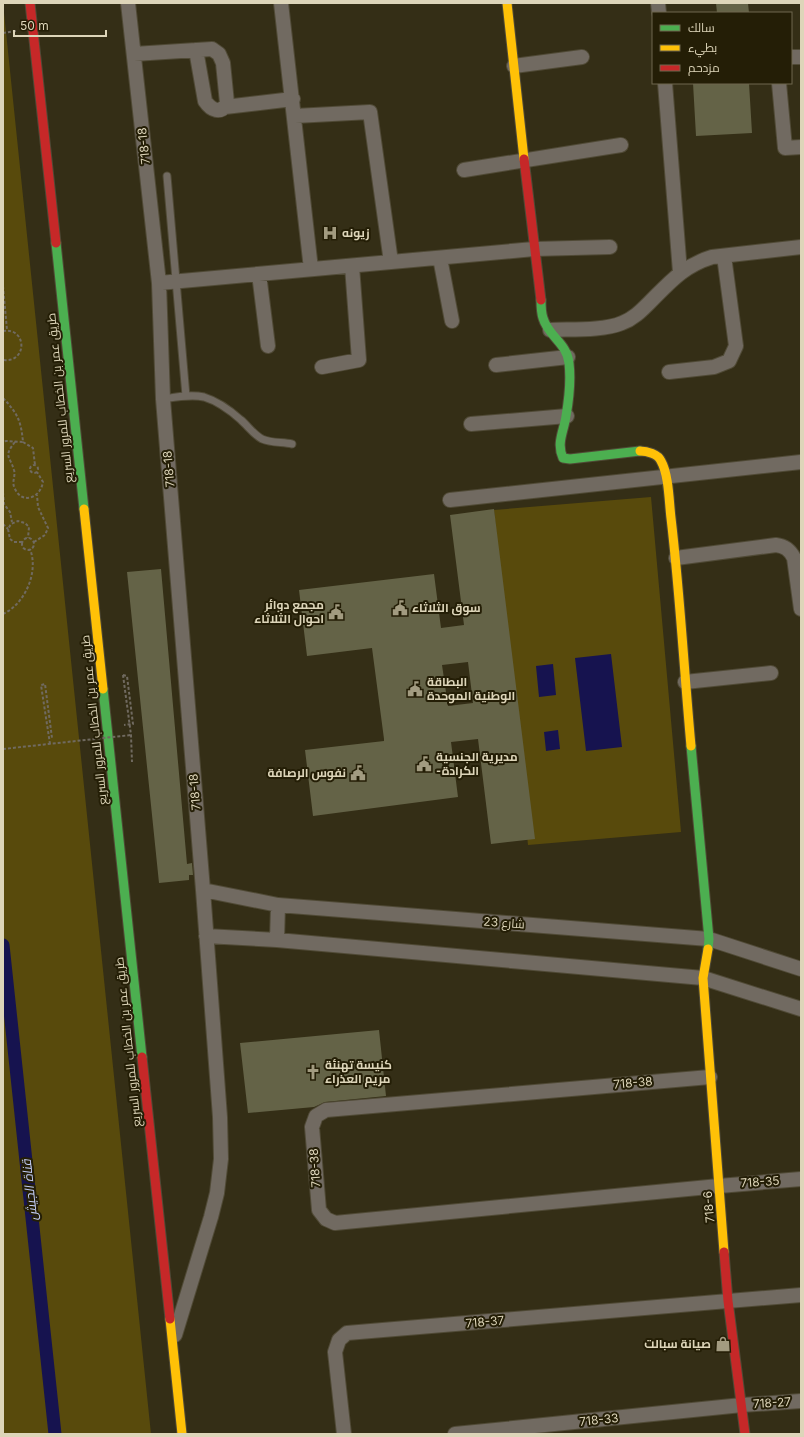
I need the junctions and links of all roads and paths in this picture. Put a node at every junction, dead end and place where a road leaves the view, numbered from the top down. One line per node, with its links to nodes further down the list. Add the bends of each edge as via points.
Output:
1 (30, 3): 71 (main road, طريق عمر بن الخطاب للمرور السريع)
2 (128, 3): 6 (street, 718-18)
3 (281, 3): 11 (street)
4 (507, 3): 8 (main road)
5 (196, 50): 6 (street); 12 (street, via 205,101 214,110); 12 (street, via 212,49 219,54 223,63 227,103)
6 (134, 54): 30 (street, 718-18)
7 (582, 57): 8 (street)
8 (514, 66): 16 (main road)
9 (665, 84): 27 (street)
10 (779, 84): 15 (street, via 785,148)
11 (293, 100): 12 (street); 13 (street)
12 (225, 107)
13 (294, 116): 24 (street, via 370,112); 26 (street)
14 (621, 144): 16 (street)
15 (801, 147)
16 (524, 160): 17 (street); 21 (main road)
17 (464, 170)
18 (167, 176): 29 (lane)
19 (610, 247): 21 (street)
20 (801, 247): 22 (street)
21 (534, 249): 23 (street); 35 (main road, via 543,318)
22 (724, 256): 27 (street, via 700,260); 41 (street, via 736,346 729,361 714,367)
23 (440, 258): 24 (street); 32 (street)
24 (391, 262): 25 (street)
25 (352, 266): 26 (street); 40 (street, via 360,360)
26 (311, 269): 28 (street)
27 (680, 272): 35 (street, via 638,313 622,323 605,327)
28 (259, 274): 29 (street); 36 (street)
29 (176, 282): 30 (street); 42 (lane)
30 (159, 283): 44 (street, 718-18)
31 (3, 286): 34 (path)
32 (452, 321)
33 (3, 330): 34 (path)
34 (7, 330): 38 (path, via 20,337 22,347 14,359)
35 (550, 330): 37 (main road, via 564,347)
36 (268, 346)
37 (568, 357): 39 (street); 45 (main road)
38 (3, 360)
39 (496, 365)
40 (322, 367)
41 (669, 372)
42 (186, 396): 44 (lane); 50 (lane, via 203,397 223,407 242,420 260,438)
43 (3, 398): 49 (path, via 22,426)
44 (164, 399): 77 (street, 718-18)
45 (567, 416): 46 (street); 54 (main road, 718-6, via 560,441 560,453 563,458 644,451 661,460)
46 (471, 424)
47 (3, 442): 48 (path)
48 (15, 442): 49 (path); 56 (path, via 8,456 14,470 15,489 25,497)
49 (23, 442): 52 (path, via 33,448)
50 (292, 444)
51 (801, 462): 54 (street)
52 (35, 465): 53 (path, via 38,468); 53 (path, via 30,467 30,471)
53 (37, 472): 56 (path, via 43,482)
54 (666, 476): 57 (street); 66 (main road, 718-6)
55 (3, 492): 58 (path)
56 (37, 495): 64 (path, via 38,507 48,528 45,535)
57 (450, 500)
58 (4, 505): 59 (path, via 10,512)
59 (12, 523): 61 (path); 62 (path, via 18,520 25,523 29,527)
60 (3, 524): 61 (path)
61 (8, 529): 63 (path, via 12,540)
62 (28, 538): 63 (path); 64 (path)
63 (22, 542): 65 (path, via 25,549)
64 (34, 542): 65 (path)
65 (30, 549): 68 (path, via 33,564 28,588 14,608)
66 (676, 558): 67 (street, via 776,545 784,547 794,558); 70 (main road, 718-6)
67 (801, 609)
68 (3, 614)
69 (771, 673): 70 (street)
70 (685, 682): 80 (main road, 718-6)
71 (106, 727): 72 (path, bridge, via 133,724 127,676 123,675); 90 (main road, طريق عمر بن الخطاب للمرور السريع)
72 (131, 735): 74 (path, bridge); 76 (path, bridge)
73 (52, 738): 74 (path, via 45,684 41,685)
74 (50, 744): 75 (path, bridge)
75 (3, 749)
76 (132, 762)
77 (203, 890): 78 (street, شارع 23); 79 (street, 718-18)
78 (278, 905): 80 (street, شارع 23); 81 (street)
79 (206, 936): 81 (street); 90 (street, 718-18, via 221,1159 218,1193)
80 (709, 939): 82 (street, شارع 23); 83 (main road, 718-6)
81 (277, 940): 83 (street)
82 (801, 969)
83 (703, 978): 84 (street); 85 (main road, 718-6)
84 (801, 1009)
85 (710, 1077): 87 (main road, 718-6); 87 (street, 718-38, via 326,1110 316,1116 312,1127 319,1210 326,1219 335,1223)
86 (801, 1179): 87 (street, 718-35)
87 (719, 1186): 89 (main road, 718-6)
88 (801, 1295): 89 (street)
89 (728, 1301): 92 (main road, 718-6); 94 (street, 718-37, via 347,1333 339,1340 335,1352)
90 (172, 1345): 93 (main road, طريق عمر بن الخطاب للمرور السريع)
91 (801, 1401): 92 (street, 718-27)
92 (742, 1405): 95 (street, 718-33); 96 (main road, 718-6)
93 (182, 1434)
94 (344, 1434)
95 (455, 1434)
96 (745, 1434)

